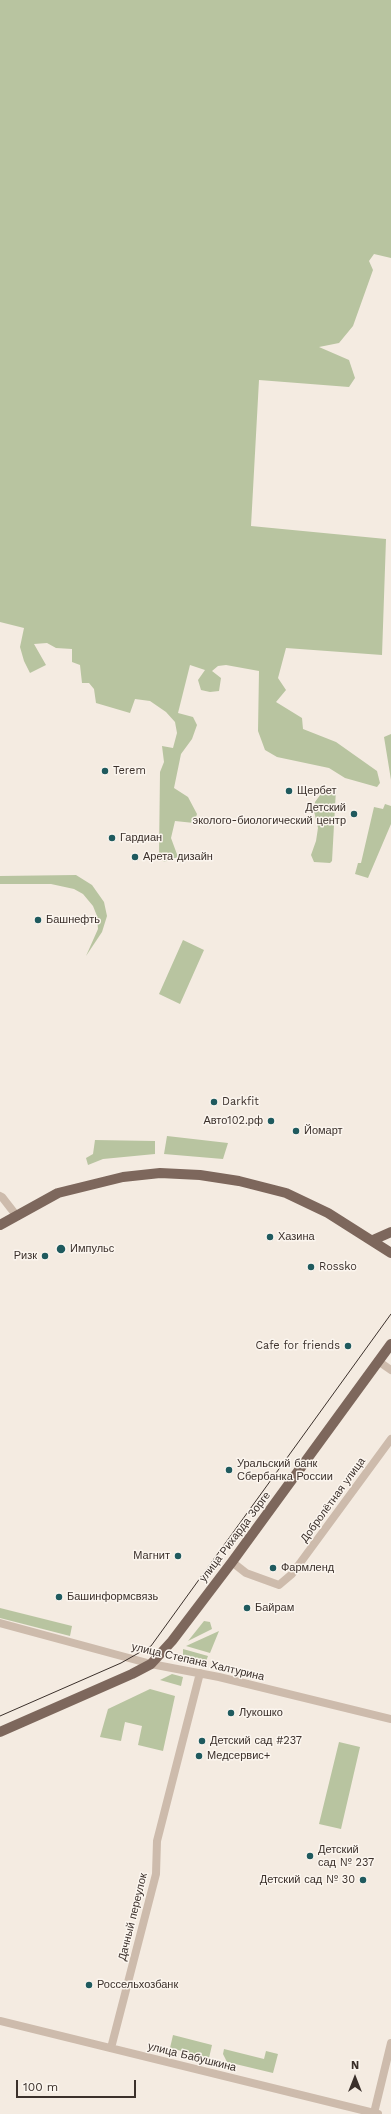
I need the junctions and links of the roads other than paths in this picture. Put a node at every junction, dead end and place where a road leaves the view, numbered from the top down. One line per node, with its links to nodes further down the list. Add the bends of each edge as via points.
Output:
1 (0, 1196): 2 (street)
2 (16, 1215): 3 (main road); 5 (main road, via 58,1193 123,1177 160,1173 200,1175 239,1181 286,1193 328,1213)
3 (0, 1225)
4 (391, 1232): 5 (main road)
5 (373, 1240): 6 (main road)
6 (391, 1253)
7 (391, 1344): 8 (main road, улица Рихарда Зорге)
8 (378, 1362): 9 (street); 11 (main road, улица Рихарда Зорге)
9 (391, 1370)
10 (391, 1439): 11 (street, Добролётная улица, via 292,1574 279,1585 246,1573)
11 (232, 1562): 13 (main road, улица Рихарда Зорге, via 172,1641)
12 (0, 1623): 13 (street, улица Степана Халтурина)
13 (151, 1664): 14 (street, улица Степана Халтурина); 16 (main road, улица Рихарда Зорге)
14 (200, 1673): 15 (street, улица Степана Халтурина); 19 (street, Дачный переулок, via 158,1841 156,1874)
15 (391, 1719)
16 (0, 1732)
17 (0, 2020): 19 (street, улица Бабушкина)
18 (391, 2043): 20 (street)
19 (111, 2048): 20 (street, улица Бабушкина)
20 (376, 2113)

